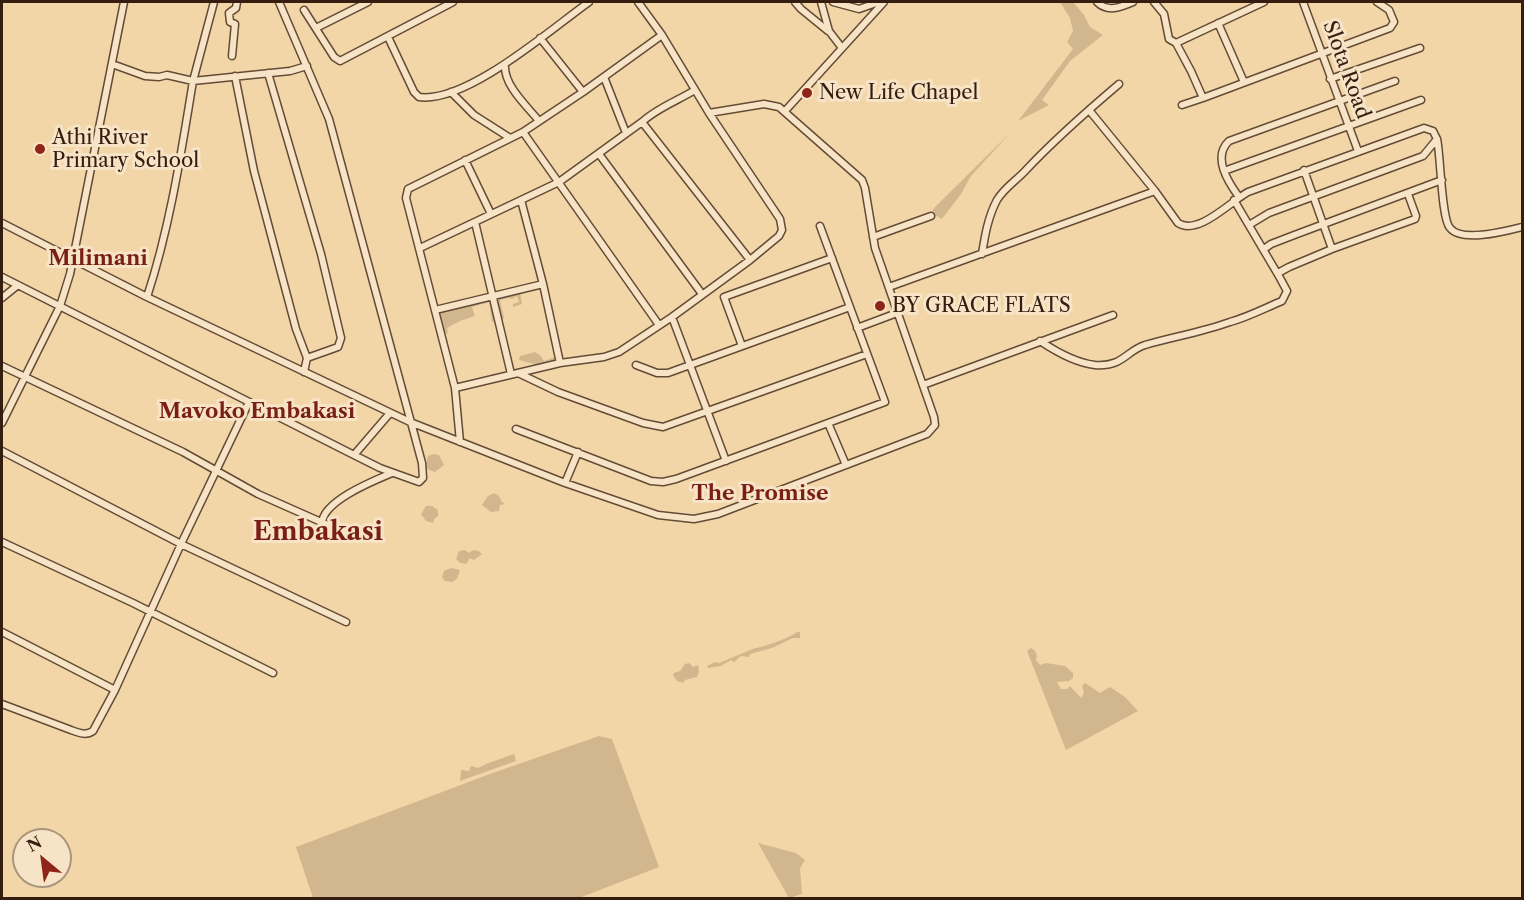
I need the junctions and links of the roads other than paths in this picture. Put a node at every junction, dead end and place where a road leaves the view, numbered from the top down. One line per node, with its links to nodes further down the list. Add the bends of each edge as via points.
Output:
1 (124, 2): 32 (street)
2 (214, 2): 39 (street)
3 (237, 2): 31 (street, via 229,13 230,22 235,24)
4 (279, 2): 34 (street)
5 (368, 2): 22 (street)
6 (453, 2): 25 (street)
7 (590, 2): 26 (street)
8 (638, 2): 24 (street)
9 (795, 2): 23 (street)
10 (821, 2): 23 (street)
11 (833, 2): 12 (street, via 859,9)
12 (879, 2)
13 (884, 2): 28 (street)
14 (1097, 2): 15 (street, via 1110,8)
15 (1133, 2)
16 (1154, 2): 27 (street, via 1164,14 1169,39)
17 (1264, 2): 21 (street)
18 (1303, 2): 30 (street, Slota Road)
19 (1377, 2): 30 (street, via 1391,15 1394,22 1390,28)
20 (304, 10): 22 (street)
21 (1218, 23): 27 (street); 41 (street)
22 (316, 28): 25 (street, via 337,60)
23 (829, 31): 28 (street)
24 (662, 35): 37 (street); 43 (street)
25 (388, 37): 44 (street, via 416,95 425,98)
26 (540, 38): 33 (street); 45 (street)
27 (1176, 43): 46 (street)
28 (842, 48): 51 (street)
29 (1420, 48): 38 (street)
30 (1321, 53): 38 (street, Slota Road); 41 (street)
31 (232, 56)
32 (112, 64): 39 (street, via 145,76 167,75); 85 (street)
33 (505, 64): 44 (street); 53 (street, via 508,81)
34 (307, 66): 35 (street); 121 (street, via 329,119)
35 (268, 73): 36 (street); 108 (street, via 321,254 341,338 338,347)
36 (235, 76): 39 (street); 108 (street, via 254,171)
37 (604, 77): 45 (street); 57 (street)
38 (1330, 79): 48 (street, Slota Road)
39 (193, 81): 95 (street, via 176,188 160,260)
40 (1395, 81): 48 (street)
41 (1244, 82): 46 (street)
42 (1119, 84): 50 (street)
43 (695, 90): 52 (street); 54 (street, via 652,112)
44 (451, 92): 58 (street, via 474,115)
45 (583, 92): 53 (street)
46 (1203, 98): 49 (street)
47 (1421, 100): 55 (street)
48 (1339, 102): 55 (street, Slota Road); 64 (street, via 1233,139 1221,156)
49 (1182, 105)
50 (1089, 110): 67 (street); 84 (street, via 1005,187 985,233)
51 (785, 111): 52 (street, via 764,104); 80 (street, via 861,180)
52 (709, 113): 87 (street, via 782,226 779,236)
53 (539, 121): 56 (street)
54 (642, 122): 57 (street); 87 (street)
55 (1349, 126): 60 (street, Slota Road); 64 (street)
56 (523, 132): 58 (street); 66 (street)
57 (626, 133): 61 (street)
58 (510, 138): 62 (street)
59 (1437, 140): 60 (street, via 1433,131 1424,128); 65 (street); 70 (street, via 1424,156)
60 (1358, 151): 63 (street)
61 (599, 154): 66 (street); 93 (street)
62 (465, 160): 72 (street); 81 (street, via 408,189 406,198)
63 (1304, 170): 69 (street); 70 (street)
64 (1224, 171): 69 (street)
65 (1442, 180): 68 (street); 79 (street, via 1447,223 1455,232 1488,235)
66 (559, 182): 71 (street); 103 (street)
67 (1155, 191): 69 (street, via 1183,226 1207,221); 84 (street)
68 (1408, 194): 76 (street); 83 (street, via 1415,219)
69 (1236, 198): 77 (street)
70 (1313, 198): 76 (street); 77 (street, via 1269,213)
71 (521, 200): 72 (street); 90 (street)
72 (490, 214): 74 (street)
73 (931, 216): 80 (street)
74 (475, 222): 81 (street); 94 (street)
75 (2, 223): 85 (street)
76 (1323, 224): 82 (street); 83 (street)
77 (1249, 225): 82 (street)
78 (820, 226): 86 (street)
79 (1522, 227)
80 (873, 237): 92 (street)
81 (420, 248): 99 (street)
82 (1264, 249): 88 (street)
83 (1332, 249): 88 (street)
84 (982, 254): 92 (street)
85 (73, 258): 95 (street); 97 (street)
86 (832, 258): 98 (street); 106 (street, via 724,297)
87 (750, 260): 93 (street)
88 (1278, 273): 105 (street, via 1287,291 1282,301 1232,322 1142,346 1111,364 1086,363)
89 (2, 277): 91 (street)
90 (543, 284): 94 (street); 109 (street)
91 (18, 285): 96 (street); 97 (street)
92 (889, 287): 100 (street)
93 (702, 294): 102 (street)
94 (493, 296): 99 (street); 114 (street)
95 (147, 297): 113 (street)
96 (2, 298)
97 (60, 306): 115 (street); 118 (street)
98 (850, 307): 104 (street); 106 (street)
99 (435, 310): 117 (street)
100 (897, 313): 104 (street); 116 (street)
101 (1113, 315): 105 (street)
102 (672, 317): 103 (street); 111 (street)
103 (659, 325): 109 (street, via 620,352)
104 (857, 328): 107 (street)
105 (1040, 341): 116 (street)
106 (742, 346): 111 (street)
107 (867, 354): 119 (street); 123 (street, via 885,402)
108 (307, 358): 113 (street)
109 (560, 363): 114 (street)
110 (636, 365): 111 (street, via 662,374)
111 (689, 365): 119 (street)
112 (2, 366): 115 (street)
113 (304, 372): 120 (street)
114 (514, 374): 117 (street); 119 (street, via 657,426 669,426)
115 (23, 377): 122 (street); 131 (street, via 183,452)
116 (923, 385): 130 (street, via 934,417 933,429)
117 (455, 388): 125 (street)
118 (249, 402): 128 (street); 131 (street)
119 (707, 412): 129 (street)
120 (390, 413): 121 (street); 128 (street)
121 (410, 422): 125 (street); 132 (street, via 423,478 419,482)
122 (2, 423)
123 (828, 423): 129 (street); 130 (street)
124 (516, 429): 127 (street)
125 (460, 442): 133 (street)
126 (2, 451): 137 (street)
127 (578, 452): 129 (street, via 657,482); 133 (street)
128 (354, 455): 132 (street)
129 (726, 462)
130 (846, 465): 133 (street, via 718,514 694,519 658,515)
131 (216, 472): 134 (street); 137 (street)
132 (392, 473): 134 (street, via 331,506 322,516)
133 (565, 483)
134 (322, 523): 135 (street)
135 (355, 537)
136 (2, 542): 138 (street)
137 (181, 544): 138 (street); 139 (street)
138 (150, 613): 141 (street); 142 (street)
139 (346, 622)
140 (2, 632): 142 (street)
141 (273, 673)
142 (115, 690): 143 (street, via 90,734)
143 (2, 704)

